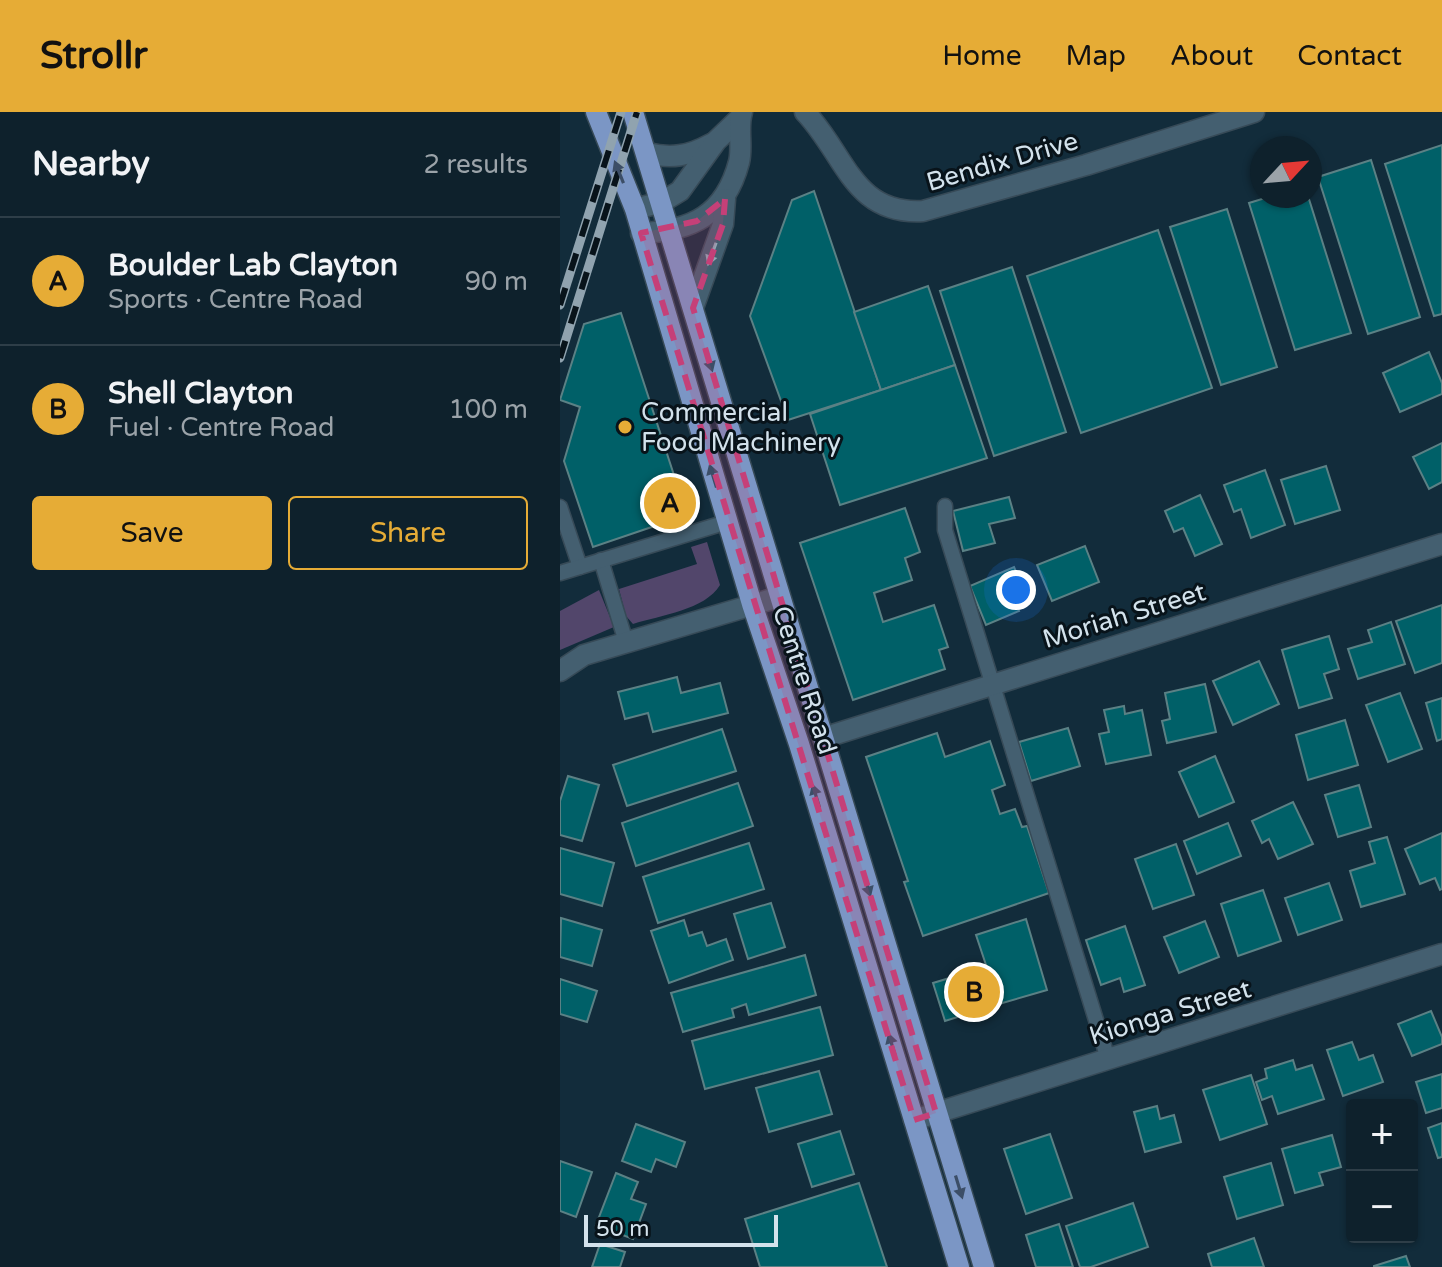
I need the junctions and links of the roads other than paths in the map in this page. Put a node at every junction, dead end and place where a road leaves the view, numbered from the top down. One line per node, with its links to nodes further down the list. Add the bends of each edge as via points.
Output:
1 (596, 112): 10 (main road, Centre Road, one-way to 1)
2 (633, 112): 7 (main road, Centre Road)
3 (805, 112): 4 (street, Bendix Drive, via 856,185 877,204 901,213 953,203)
4 (1254, 112)
5 (741, 115): 6 (street); 8 (street, via 740,160)
6 (716, 141): 7 (street, via 695,153 667,158); 9 (street, via 680,191)
7 (647, 153): 9 (main road, Centre Road)
8 (725, 199): 11 (street, via 697,221); 13 (street, one-way to 13, via 723,224)
9 (662, 202): 10 (street); 11 (main road, Centre Road)
10 (635, 209): 12 (main road, Centre Road)
11 (671, 232): 12 (street); 13 (main road, Centre Road)
12 (641, 233): 16 (main road, Centre Road, one-way to 12)
13 (693, 308): 21 (main road, Centre Road, one-way to 21)
14 (945, 506): 25 (lane, via 945,530)
15 (560, 507): 19 (lane)
16 (727, 522): 18 (lane); 22 (main road, Centre Road)
17 (1442, 544): 25 (street, Moriah Street)
18 (601, 560): 19 (lane); 23 (lane)
19 (580, 567): 20 (lane)
20 (560, 573)
21 (779, 597): 22 (street); 26 (main road, Centre Road)
22 (752, 604): 23 (street); 30 (main road, Centre Road, one-way to 22)
23 (626, 642): 24 (street, via 584,655)
24 (560, 671)
25 (992, 684): 26 (street, Moriah Street); 28 (lane)
26 (823, 738): 29 (main road, Centre Road, one-way to 29)
27 (1442, 954): 28 (street, Kionga Street)
28 (1108, 1059): 29 (street, Kionga Street)
29 (936, 1113): 30 (street, Kionga Street); 32 (main road, Centre Road, one-way to 32)
30 (914, 1120): 31 (main road, Centre Road)
31 (959, 1267)
32 (984, 1267)

